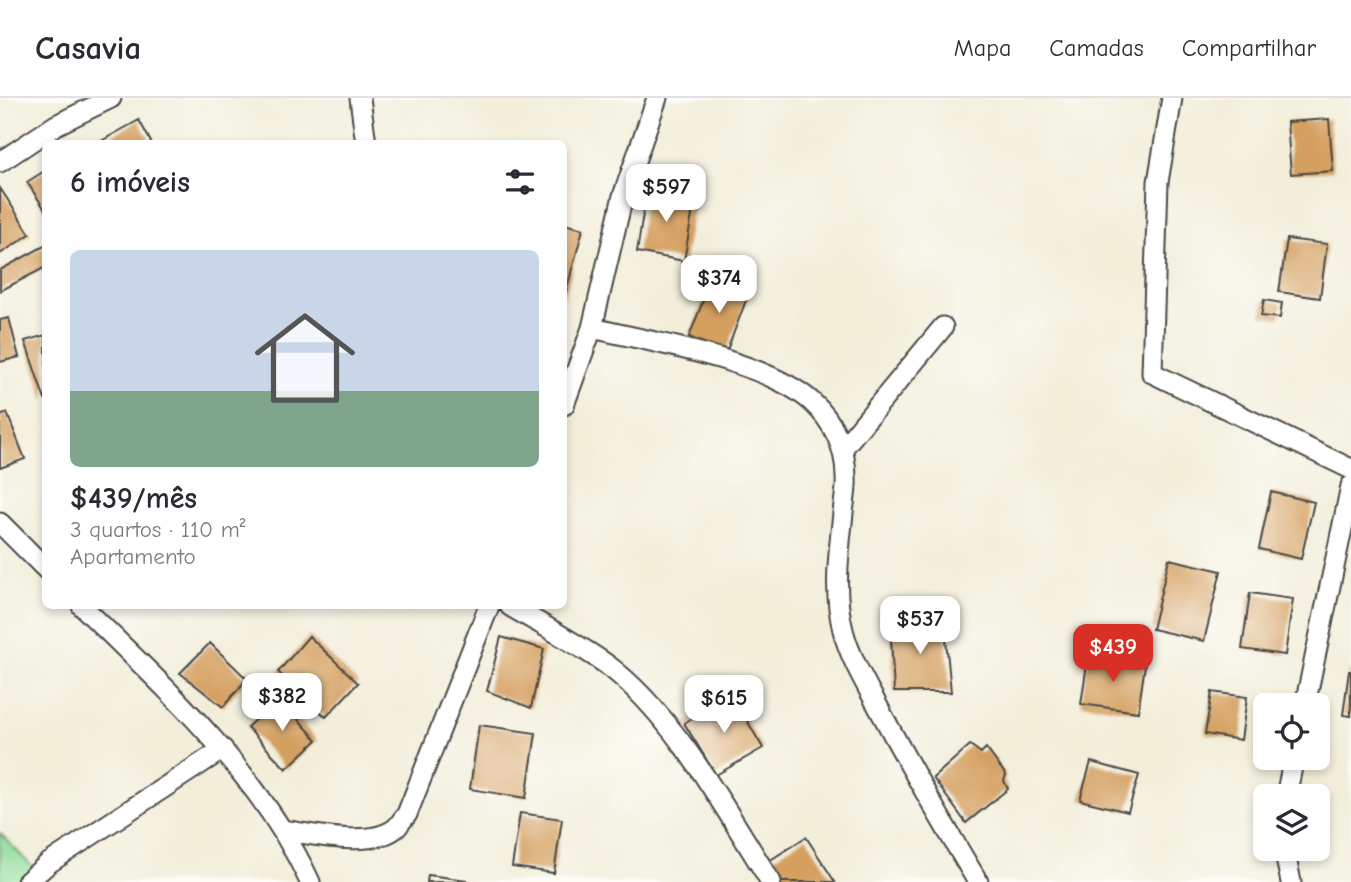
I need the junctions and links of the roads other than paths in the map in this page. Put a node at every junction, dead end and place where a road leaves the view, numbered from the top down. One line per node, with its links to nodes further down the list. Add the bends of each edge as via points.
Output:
1 (111, 98): 6 (street, via 56,125)
2 (360, 98): 5 (street)
3 (657, 98): 8 (street, via 622,196)
4 (1172, 98): 11 (street, via 1158,182 1152,373)
5 (365, 140)
6 (0, 162)
7 (943, 327): 10 (street)
8 (592, 328): 9 (street); 10 (street, via 707,355 773,377 811,401 833,427)
9 (567, 397)
10 (843, 448): 25 (street, via 846,477 837,568 843,631 872,696)
11 (1351, 469)
12 (1351, 486): 18 (street)
13 (0, 523): 14 (street)
14 (42, 565)
15 (91, 609): 19 (street)
16 (488, 609): 20 (street, via 407,814 396,828 360,839)
17 (515, 609): 24 (street, via 607,665 641,695 671,729)
18 (1308, 693)
19 (223, 749): 20 (street); 22 (street)
20 (282, 831): 23 (street)
21 (1287, 861): 26 (street)
22 (27, 882)
23 (310, 882)
24 (772, 882)
25 (978, 882)
26 (1291, 882)

